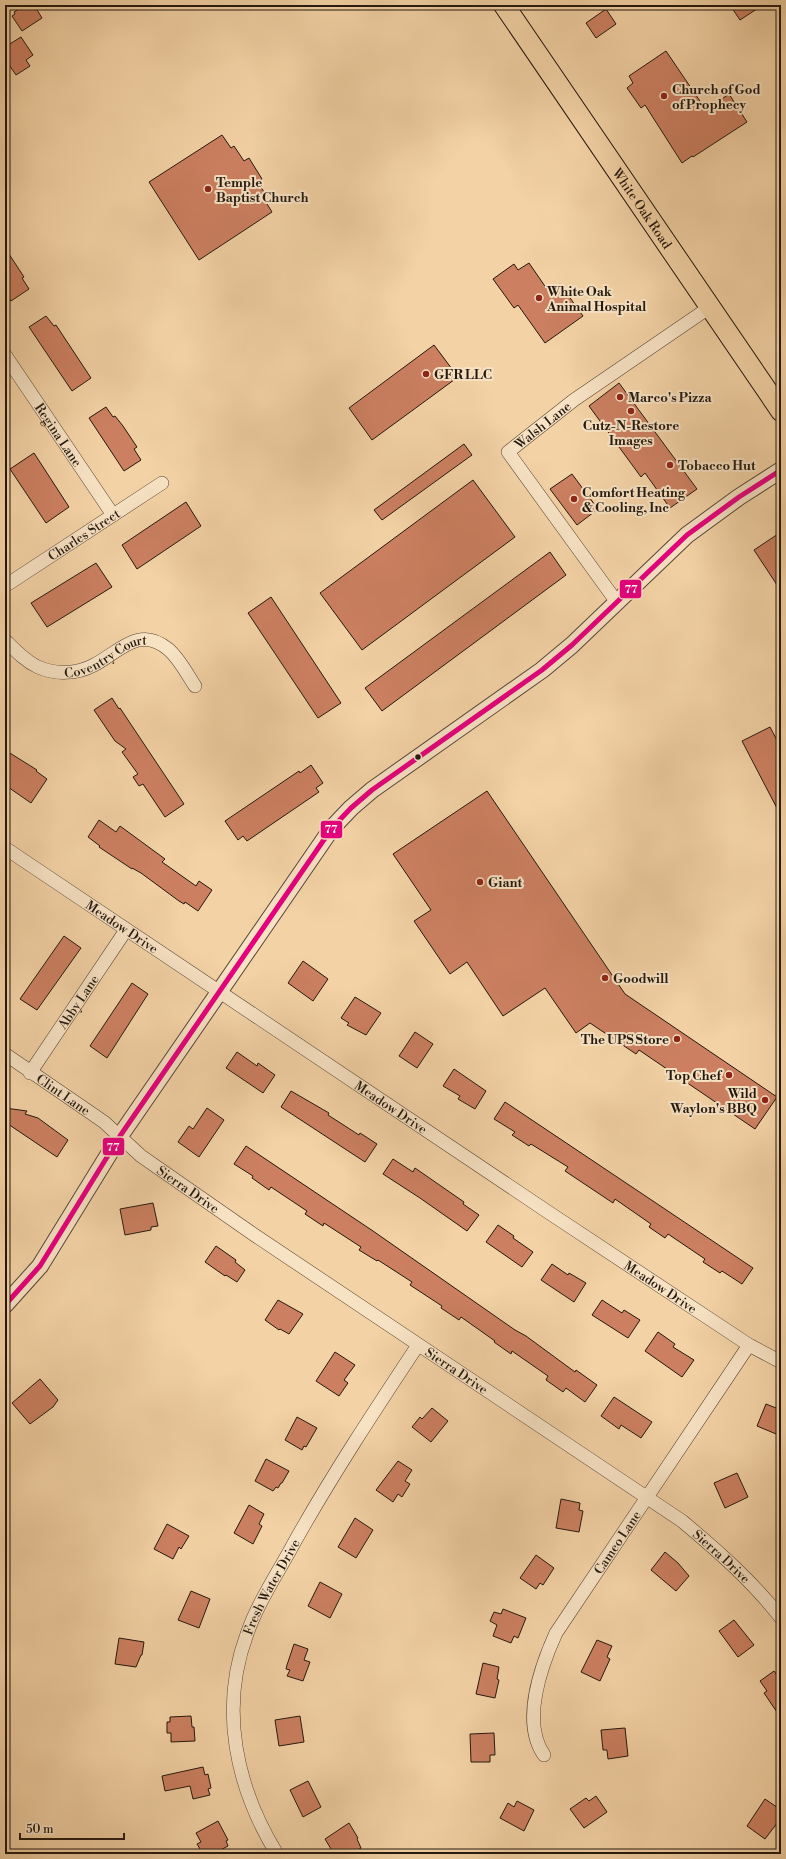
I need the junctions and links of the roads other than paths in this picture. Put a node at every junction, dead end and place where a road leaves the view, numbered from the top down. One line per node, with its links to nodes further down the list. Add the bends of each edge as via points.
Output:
1 (504, 5): 2 (main road, White Oak Road)
2 (710, 307): 4 (main road, White Oak Road); 9 (street, Walsh Lane, via 574,400 508,452)
3 (5, 355): 7 (street, Regina Lane)
4 (781, 411)
5 (781, 470): 9 (street, via 687,535)
6 (162, 483): 7 (street, Charles Street)
7 (113, 515): 8 (street, Charles Street)
8 (5, 586)
9 (616, 601): 14 (street, via 572,645 542,670 372,790 351,808 318,846)
10 (5, 640): 11 (street, Coventry Court, via 26,660 39,667 67,672 95,664 125,644 147,640 168,649)
11 (195, 686)
12 (5, 848): 13 (street, Meadow Drive)
13 (126, 930): 14 (street, Meadow Drive); 16 (street, Abby Lane)
14 (221, 992): 17 (street); 19 (street, Meadow Drive)
15 (5, 1054): 16 (street, Clint Lane)
16 (30, 1073): 17 (street, Clint Lane, via 104,1122)
17 (120, 1136): 18 (street, via 40,1266); 20 (street, Sierra Drive, via 141,1156)
18 (5, 1305)
19 (749, 1344): 21 (street, Meadow Drive); 22 (street, Cameo Lane)
20 (418, 1345): 22 (street, Sierra Drive); 25 (street, Fresh Water Drive, via 316,1504 258,1608 238,1662 232,1702 237,1760 254,1811)
21 (781, 1362)
22 (647, 1498): 23 (street, Sierra Drive, via 682,1521 714,1548 739,1571); 24 (street, Cameo Lane, via 556,1633 547,1653 533,1713 536,1739)
23 (781, 1618)
24 (544, 1755)
25 (277, 1854)

